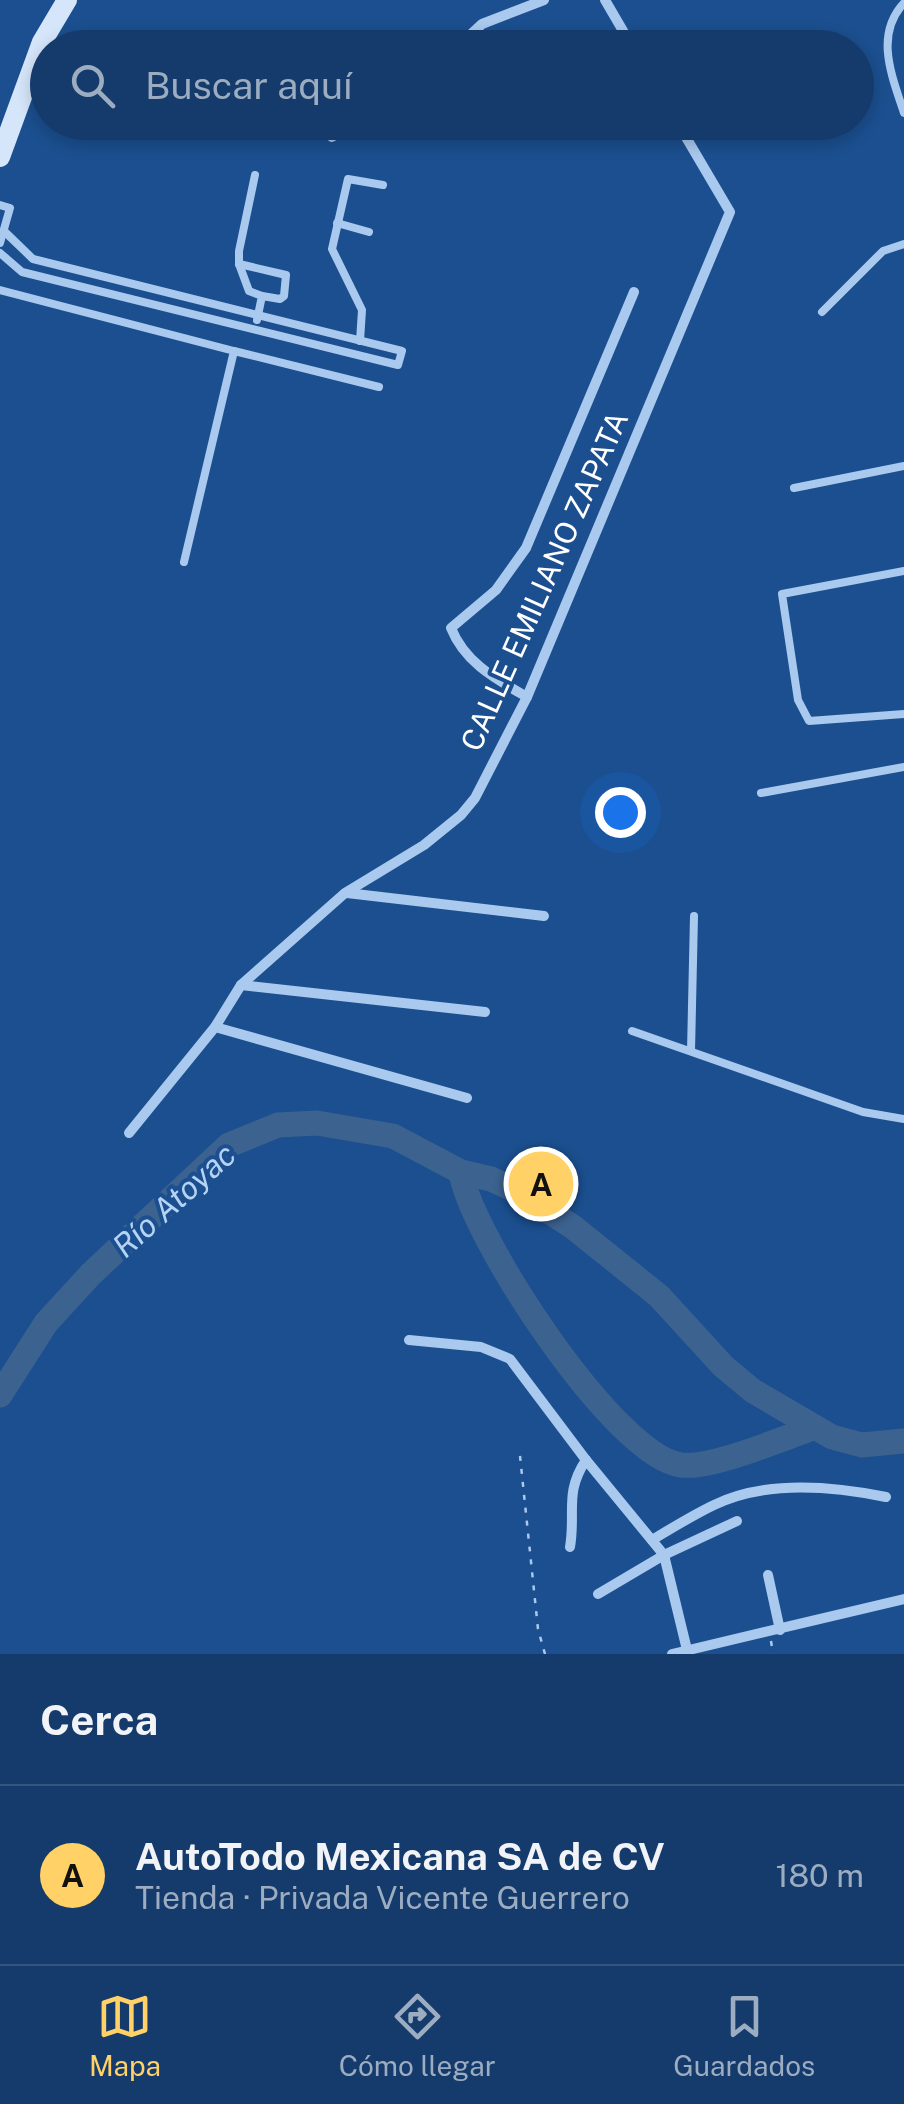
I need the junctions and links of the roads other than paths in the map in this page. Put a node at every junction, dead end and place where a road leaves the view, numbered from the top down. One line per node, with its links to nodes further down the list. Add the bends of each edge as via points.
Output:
1 (67, 0): 5 (main road)
2 (544, 0): 6 (street)
3 (605, 0): 7 (street)
4 (904, 3): 9 (lane, via 886,38)
5 (56, 30)
6 (476, 30)
7 (622, 30)
8 (30, 77): 10 (main road)
9 (904, 113)
10 (6, 114): 12 (main road)
11 (688, 140): 39 (street, CALLE EMILIANO ZAPATA, via 730,212)
12 (0, 157)
13 (255, 174): 22 (lane)
14 (383, 185): 16 (lane, via 348,179)
15 (0, 205): 17 (lane, via 10,208)
16 (337, 223): 18 (lane); 31 (lane, via 332,249 362,310)
17 (4, 231): 19 (lane); 23 (lane, via 33,260)
18 (369, 232)
19 (0, 243)
20 (904, 244): 28 (lane, via 882,251)
21 (0, 254): 24 (lane, via 22,272)
22 (239, 264): 27 (lane, via 248,291); 27 (lane, via 286,275 284,296)
23 (88, 274): 24 (lane); 29 (lane)
24 (84, 287): 30 (lane)
25 (0, 290): 32 (lane)
26 (634, 292): 39 (street, via 526,548 496,590 451,628 460,649 490,676)
27 (262, 296): 29 (lane)
28 (822, 312)
29 (258, 316): 30 (lane); 31 (lane)
30 (255, 329): 33 (lane)
31 (360, 340): 33 (lane); 33 (lane, via 402,352 398,366)
32 (234, 351): 34 (lane); 37 (lane)
33 (358, 355)
34 (379, 387)
35 (904, 466): 36 (lane)
36 (794, 488)
37 (184, 562)
38 (904, 571): 40 (lane, via 782,594 798,700 809,721)
39 (527, 696): 43 (street, CALLE EMILIANO ZAPATA, via 460,814)
40 (904, 714)
41 (904, 767): 42 (lane)
42 (761, 793)
43 (345, 892): 44 (street); 46 (street, CALLE EMILIANO ZAPATA)
44 (544, 916)
45 (694, 916): 50 (lane)
46 (241, 985): 47 (street); 48 (street, CALLE EMILIANO ZAPATA)
47 (485, 1012)
48 (214, 1027): 51 (street); 53 (street, CALLE EMILIANO ZAPATA)
49 (632, 1031): 50 (lane)
50 (691, 1052): 52 (lane, via 863,1112)
51 (467, 1098)
52 (904, 1119)
53 (129, 1133)
54 (408, 1340): 55 (street, via 481,1347 510,1358)
55 (586, 1460): 58 (street); 59 (street, via 570,1492)
56 (886, 1497): 58 (street, via 834,1490 748,1493 716,1503)
57 (737, 1520): 60 (street)
58 (652, 1540): 60 (street)
59 (570, 1547)
60 (664, 1555): 62 (street); 65 (street)
61 (768, 1575): 64 (street)
62 (598, 1594)
63 (904, 1599): 64 (street)
64 (780, 1630): 65 (street)
65 (688, 1652): 66 (street)
66 (672, 1654)

